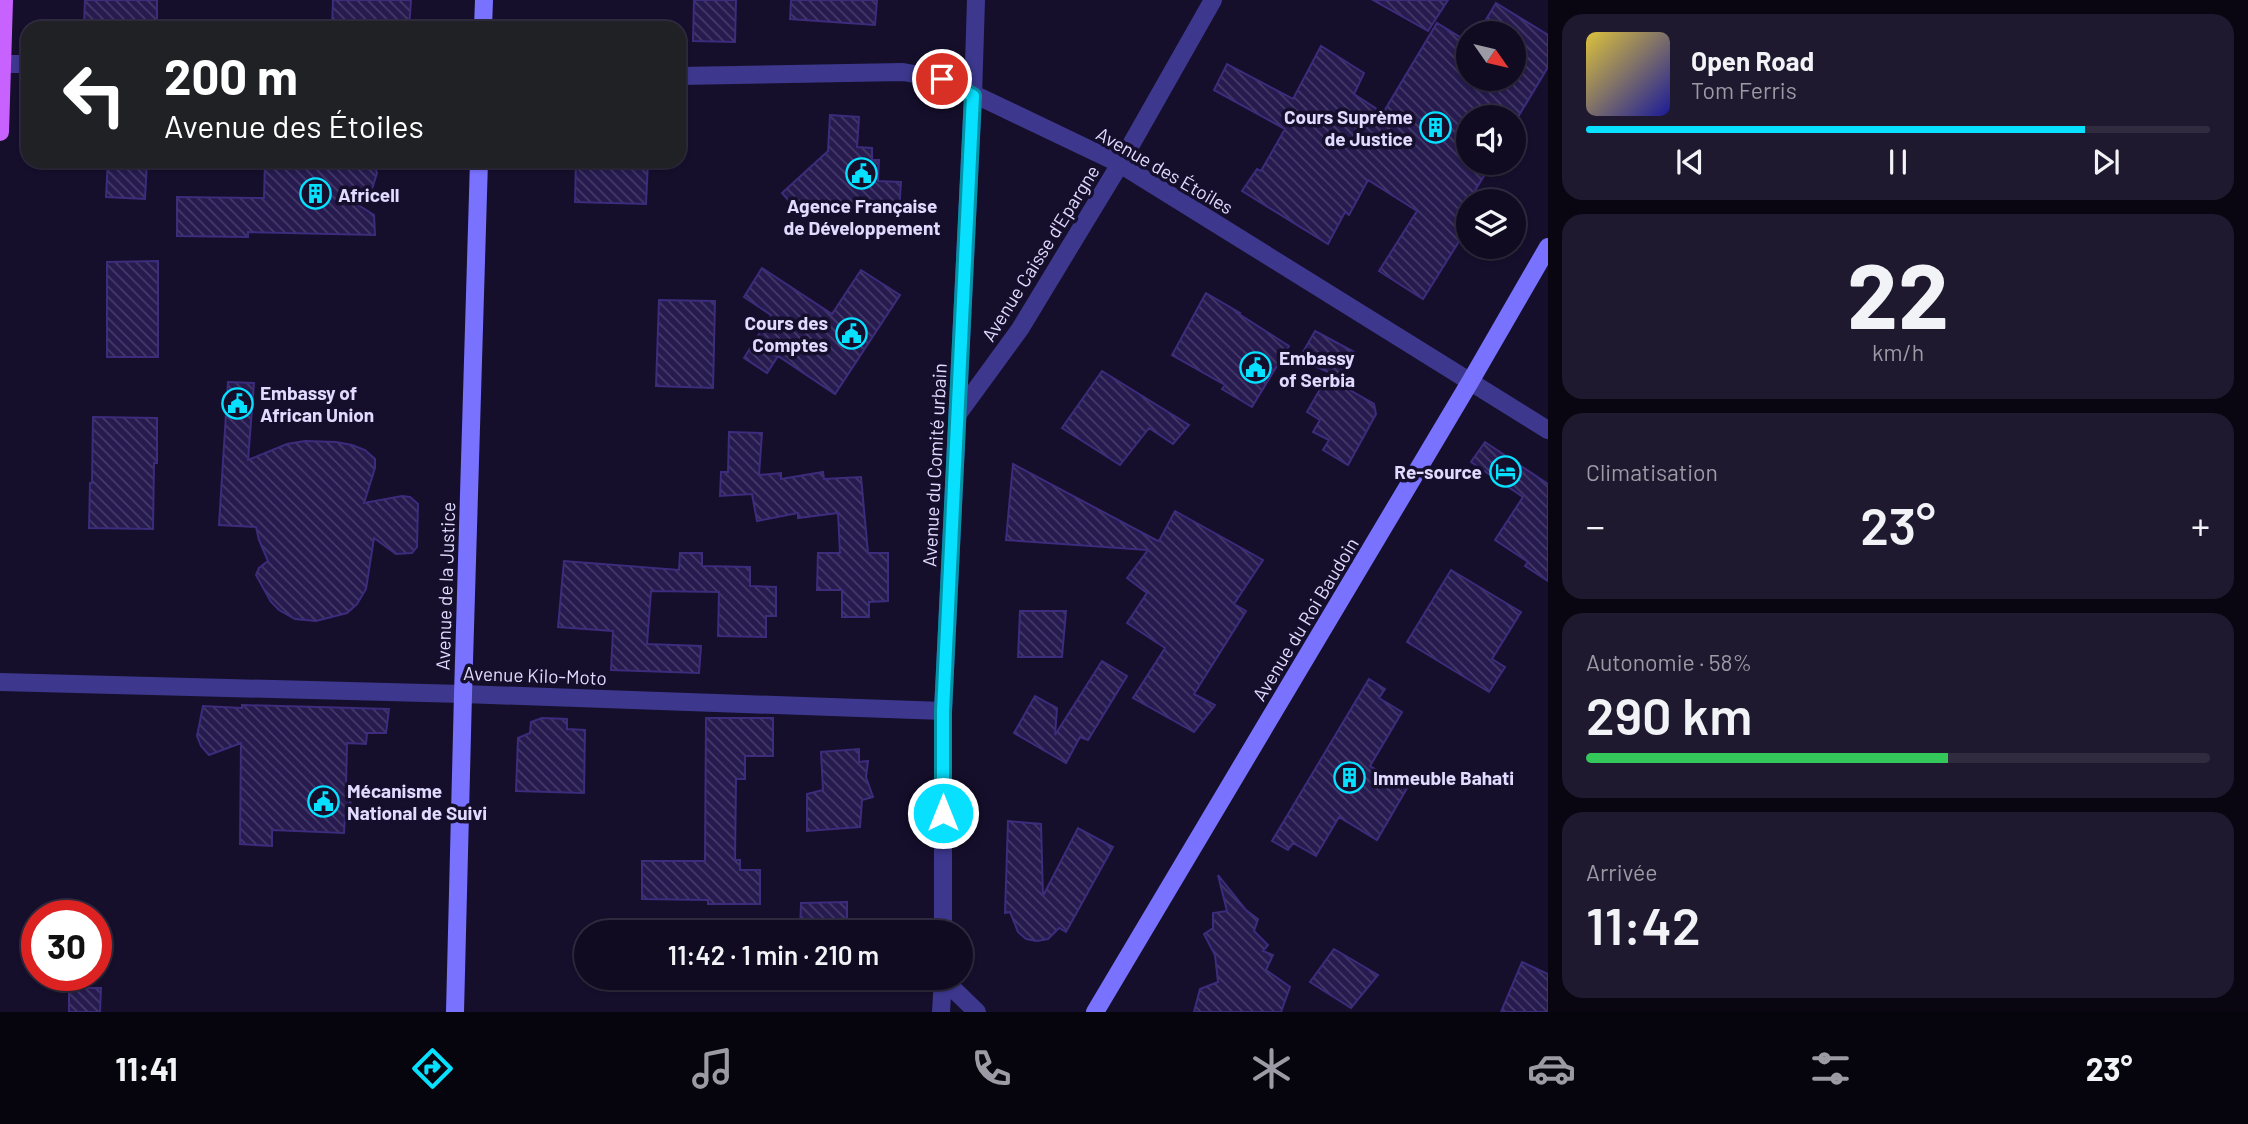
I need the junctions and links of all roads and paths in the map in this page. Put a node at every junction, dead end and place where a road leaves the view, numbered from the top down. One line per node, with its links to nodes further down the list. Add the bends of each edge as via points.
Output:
1 (4, 0): 6 (main road)
2 (484, 0): 5 (street)
3 (976, 0): 9 (street, Avenue du Comité urbain)
4 (1213, 0): 11 (street, Avenue Caisse d'Epargne)
5 (483, 21)
6 (1, 64): 7 (street); 10 (main road)
7 (21, 64)
8 (686, 76): 9 (street, Avenue des Étoiles, via 904,72 942,79)
9 (973, 96): 11 (street, Avenue des Étoiles); 15 (street, Avenue du Comité urbain)
10 (0, 132)
11 (1120, 164): 14 (street, Avenue des Étoiles); 15 (street, Avenue Caisse d'Epargne, via 1020,329)
12 (479, 168): 18 (street, Avenue de la Justice)
13 (1548, 247): 14 (street, Avenue du Roi Baudoin)
14 (1470, 382): 16 (street, Avenue des Étoiles); 26 (street, Avenue du Roi Baudoin)
15 (957, 414): 19 (street, Avenue du Comité urbain)
16 (1548, 430)
17 (0, 682): 18 (street, Avenue Kilo-Moto)
18 (463, 694): 19 (street, Avenue Kilo-Moto); 23 (street, Avenue de la Justice)
19 (943, 711): 20 (street, Avenue du Comité urbain)
20 (943, 920)
21 (943, 990): 24 (street)
22 (954, 990): 25 (street)
23 (455, 1012)
24 (942, 1012)
25 (976, 1012)
26 (1095, 1012)

